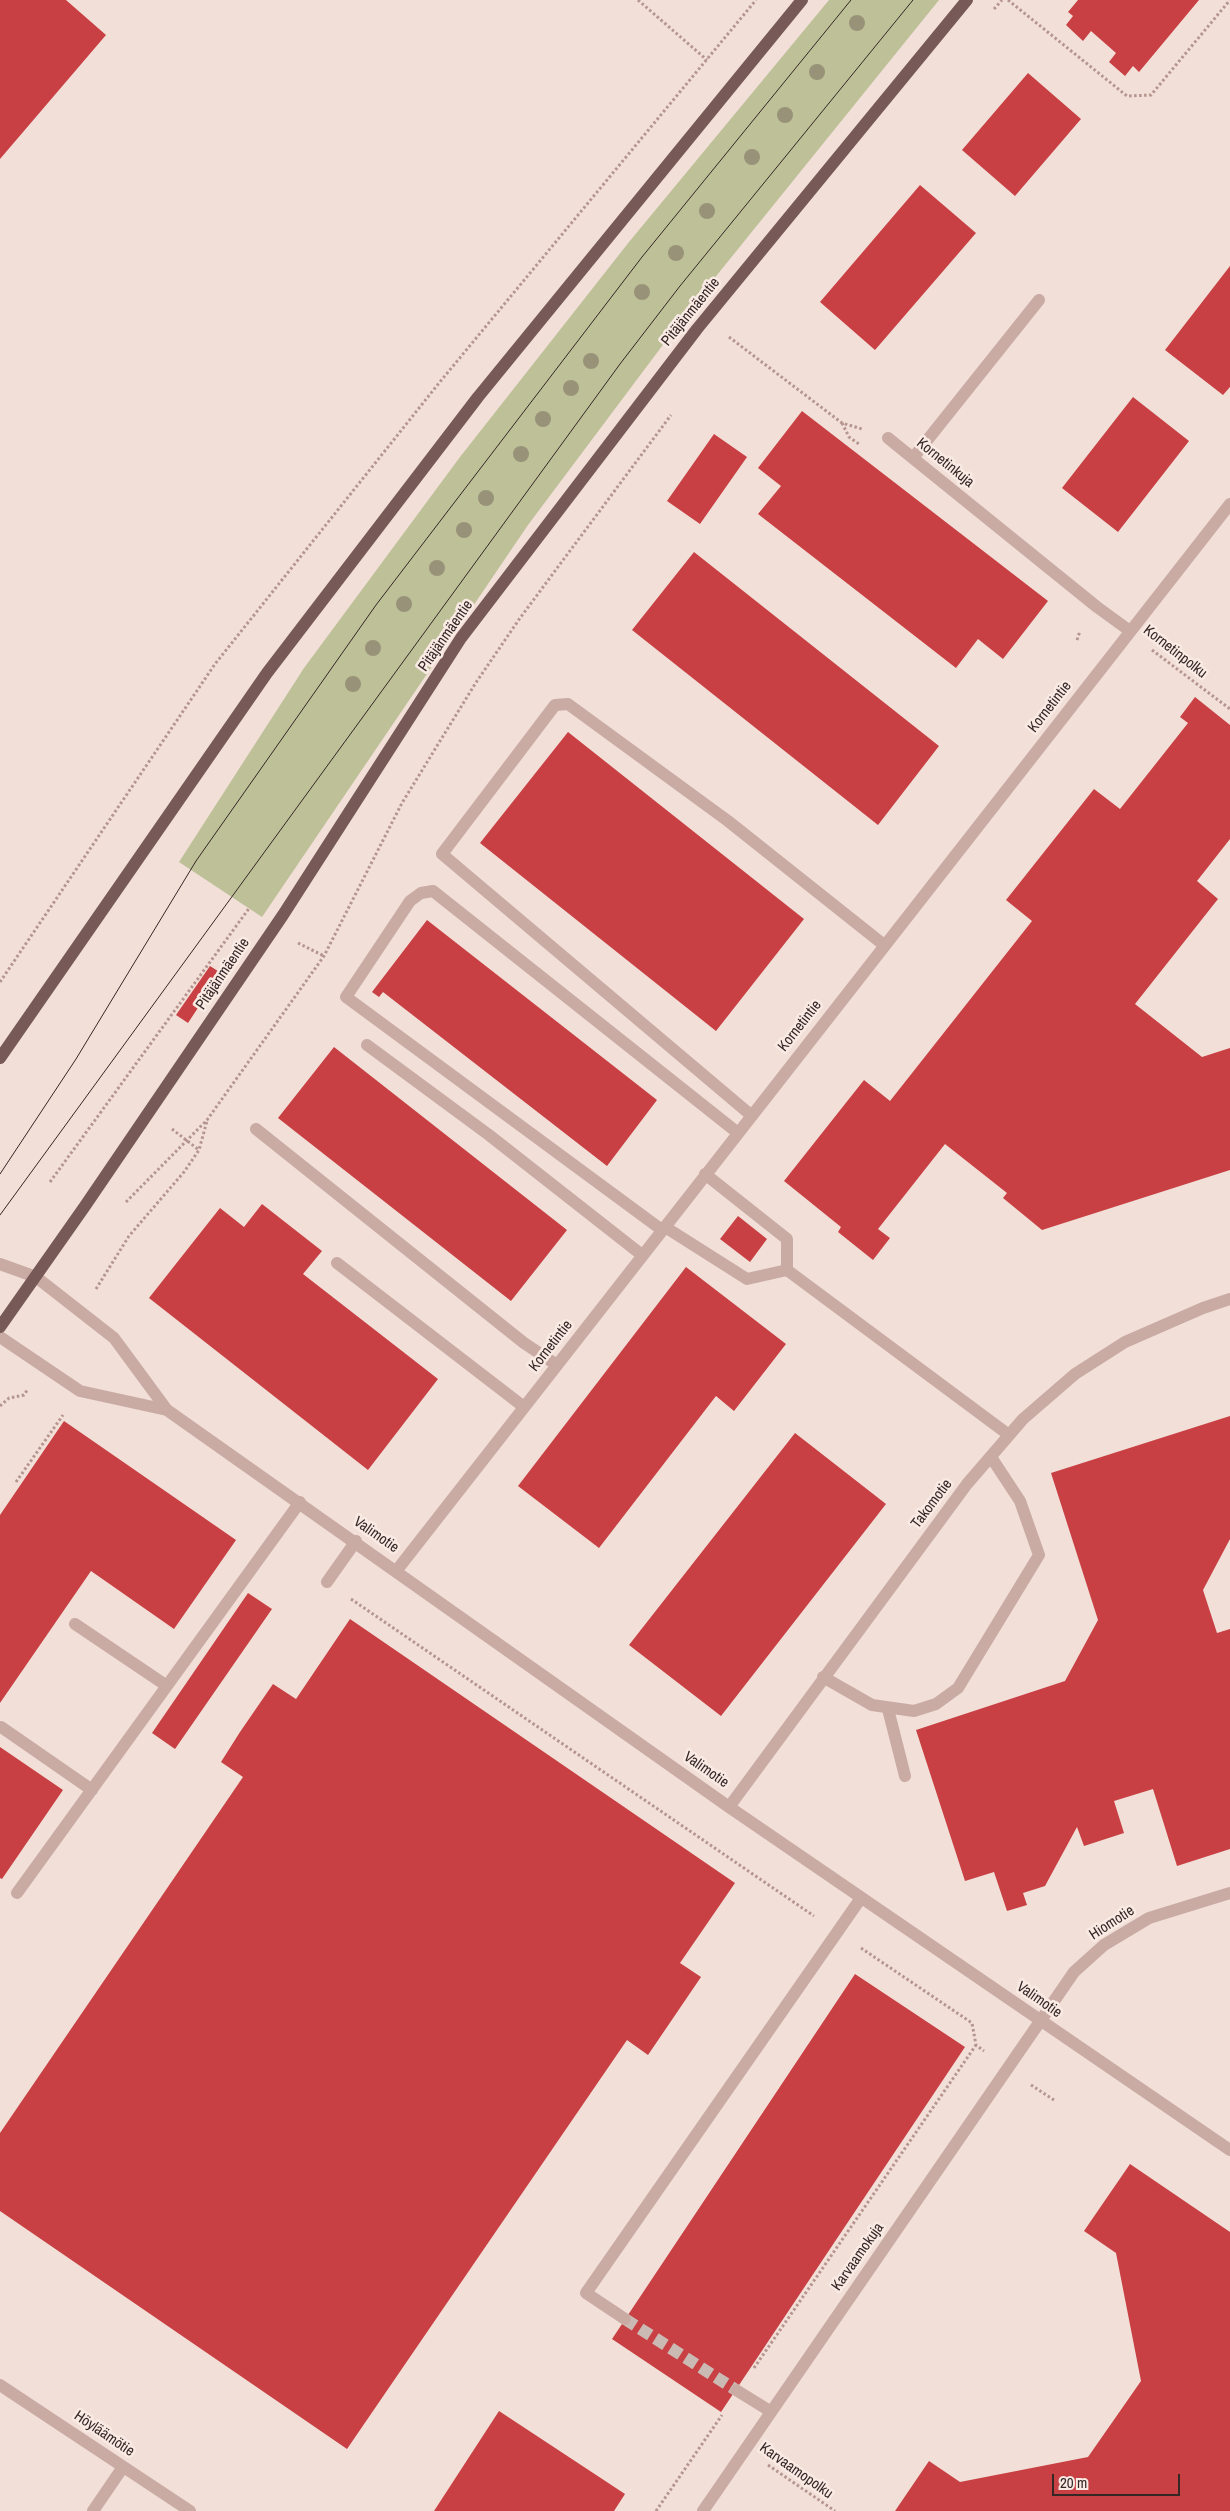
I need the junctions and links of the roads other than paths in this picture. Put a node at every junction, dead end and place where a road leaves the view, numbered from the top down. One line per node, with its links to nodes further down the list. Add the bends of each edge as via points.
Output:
1 (802, 0): 10 (main road, via 478,397 267,673)
2 (967, 0): 20 (main road, Pitäjänmäentie, via 697,329 461,638 283,915)
3 (1039, 300): 5 (street)
4 (888, 438): 5 (street, Kornetinkuja)
5 (913, 458): 7 (street, Kornetinkuja)
6 (1230, 504): 7 (street, Kornetintie)
7 (1130, 631): 8 (street, Kornetintie)
8 (884, 945): 11 (street, Kornetintie); 11 (street, via 728,820 568,704 555,705 442,854)
9 (367, 1045): 16 (street, via 489,1135)
10 (0, 1058)
11 (752, 1116): 13 (street, Kornetintie)
12 (256, 1129): 24 (street, via 524,1343)
13 (738, 1133): 14 (street, Kornetintie); 15 (street, via 433,891 421,892 410,902 346,998)
14 (705, 1174): 15 (street, Kornetintie); 19 (street, via 787,1239)
15 (664, 1228): 16 (street, Kornetintie); 19 (street, via 746,1279)
16 (642, 1255): 24 (street, Kornetintie)
17 (336, 1263): 25 (street)
18 (0, 1264): 20 (street, Valimotie)
19 (787, 1270): 27 (street)
20 (36, 1277): 22 (main road, Pitäjänmäentie); 26 (street, Valimotie, via 114,1338)
21 (1230, 1299): 27 (street, Takomotie, via 1125,1342 1075,1374)
22 (0, 1327)
23 (0, 1337): 26 (street, Valimotie, via 80,1391)
24 (557, 1365): 25 (street, Kornetintie)
25 (524, 1407): 31 (street, Kornetintie)
26 (167, 1410): 29 (street, Valimotie)
27 (1009, 1435): 28 (street, Takomotie)
28 (991, 1457): 34 (street, Takomotie, via 967,1484); 36 (street, via 1020,1501 1039,1555 958,1688 936,1704 914,1711)
29 (300, 1502): 30 (street, Valimotie); 35 (street)
30 (356, 1541): 31 (street, Valimotie); 32 (street)
31 (397, 1570): 40 (street, Valimotie)
32 (327, 1582)
33 (75, 1624): 35 (street)
34 (823, 1677): 36 (street, via 872,1705); 40 (street, Takomotie)
35 (167, 1686): 39 (street)
36 (888, 1709): 38 (street)
37 (1, 1727): 39 (street)
38 (905, 1776)
39 (92, 1790): 41 (street)
40 (729, 1806): 43 (street, Valimotie)
41 (17, 1893)
42 (1230, 1893): 44 (street, Hiomotie, via 1149,1918 1104,1945 1074,1972)
43 (861, 1898): 44 (street, Valimotie); 46 (street, via 586,2294)
44 (1040, 2021): 45 (street, Valimotie); 49 (street, Karvaamokuja)
45 (1230, 2150)
46 (625, 2320)
47 (0, 2385): 50 (street, Höyläämötie)
48 (738, 2391): 49 (street)
49 (770, 2411): 53 (street, Karvaamokuja)
50 (123, 2467): 51 (street); 52 (street, Höyläämötie)
51 (93, 2511)
52 (190, 2511)
53 (703, 2511)

